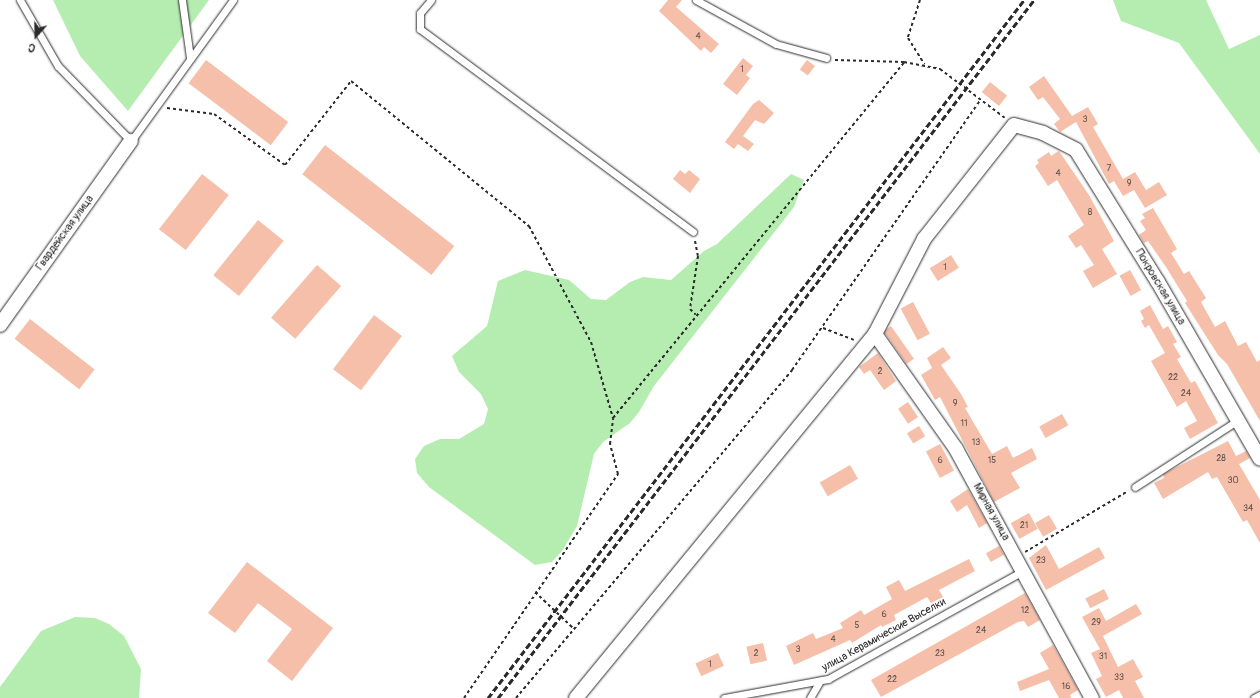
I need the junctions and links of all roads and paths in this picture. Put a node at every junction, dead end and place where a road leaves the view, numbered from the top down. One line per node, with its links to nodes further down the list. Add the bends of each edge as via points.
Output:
1 (20, 0): 14 (lane, via 58,66)
2 (182, 0): 7 (lane)
3 (233, 0): 7 (lane)
4 (431, 0): 15 (lane, via 420,13 420,29)
5 (696, 0): 8 (lane, via 776,44)
6 (920, 0): 10 (path, via 908,38)
7 (190, 58): 12 (lane)
8 (826, 58): 9 (path, via 874,63)
9 (904, 62): 10 (path); 16 (path)
10 (924, 64): 11 (path, via 940,69)
11 (980, 101): 13 (path); 18 (path)
12 (154, 106): 14 (lane); 20 (path, via 214,114 285,165 351,81 529,226 590,342)
13 (1014, 124): 19 (street, via 924,239); 21 (street, Покровская улица, via 1043,133 1076,150 1158,282)
14 (131, 141): 17 (street, Гвардейская улица)
15 (692, 232): 16 (path, via 698,256 690,309)
16 (696, 316): 20 (path)
17 (0, 325)
18 (823, 328): 19 (path); 27 (path, via 792,370)
19 (871, 339): 24 (street, Мирная улица, via 956,449); 32 (street)
20 (613, 418): 26 (path, via 610,444 618,474)
21 (1238, 420): 22 (street, Покровская улица); 23 (lane)
22 (1260, 459)
23 (1135, 487): 24 (path)
24 (1016, 558): 25 (street, Мирная улица)
25 (1023, 571): 28 (lane, улица Керамические Выселки, via 828,679); 35 (street, Мирная улица)
26 (535, 592): 27 (path); 30 (path)
27 (574, 628): 31 (path)
28 (820, 681): 33 (lane, улица Керамические Выселки); 34 (lane)
29 (1260, 694): 36 (lane)
30 (464, 698)
31 (516, 698)
32 (576, 698)
33 (724, 698)
34 (810, 698)
35 (1092, 698)
36 (1254, 698)

